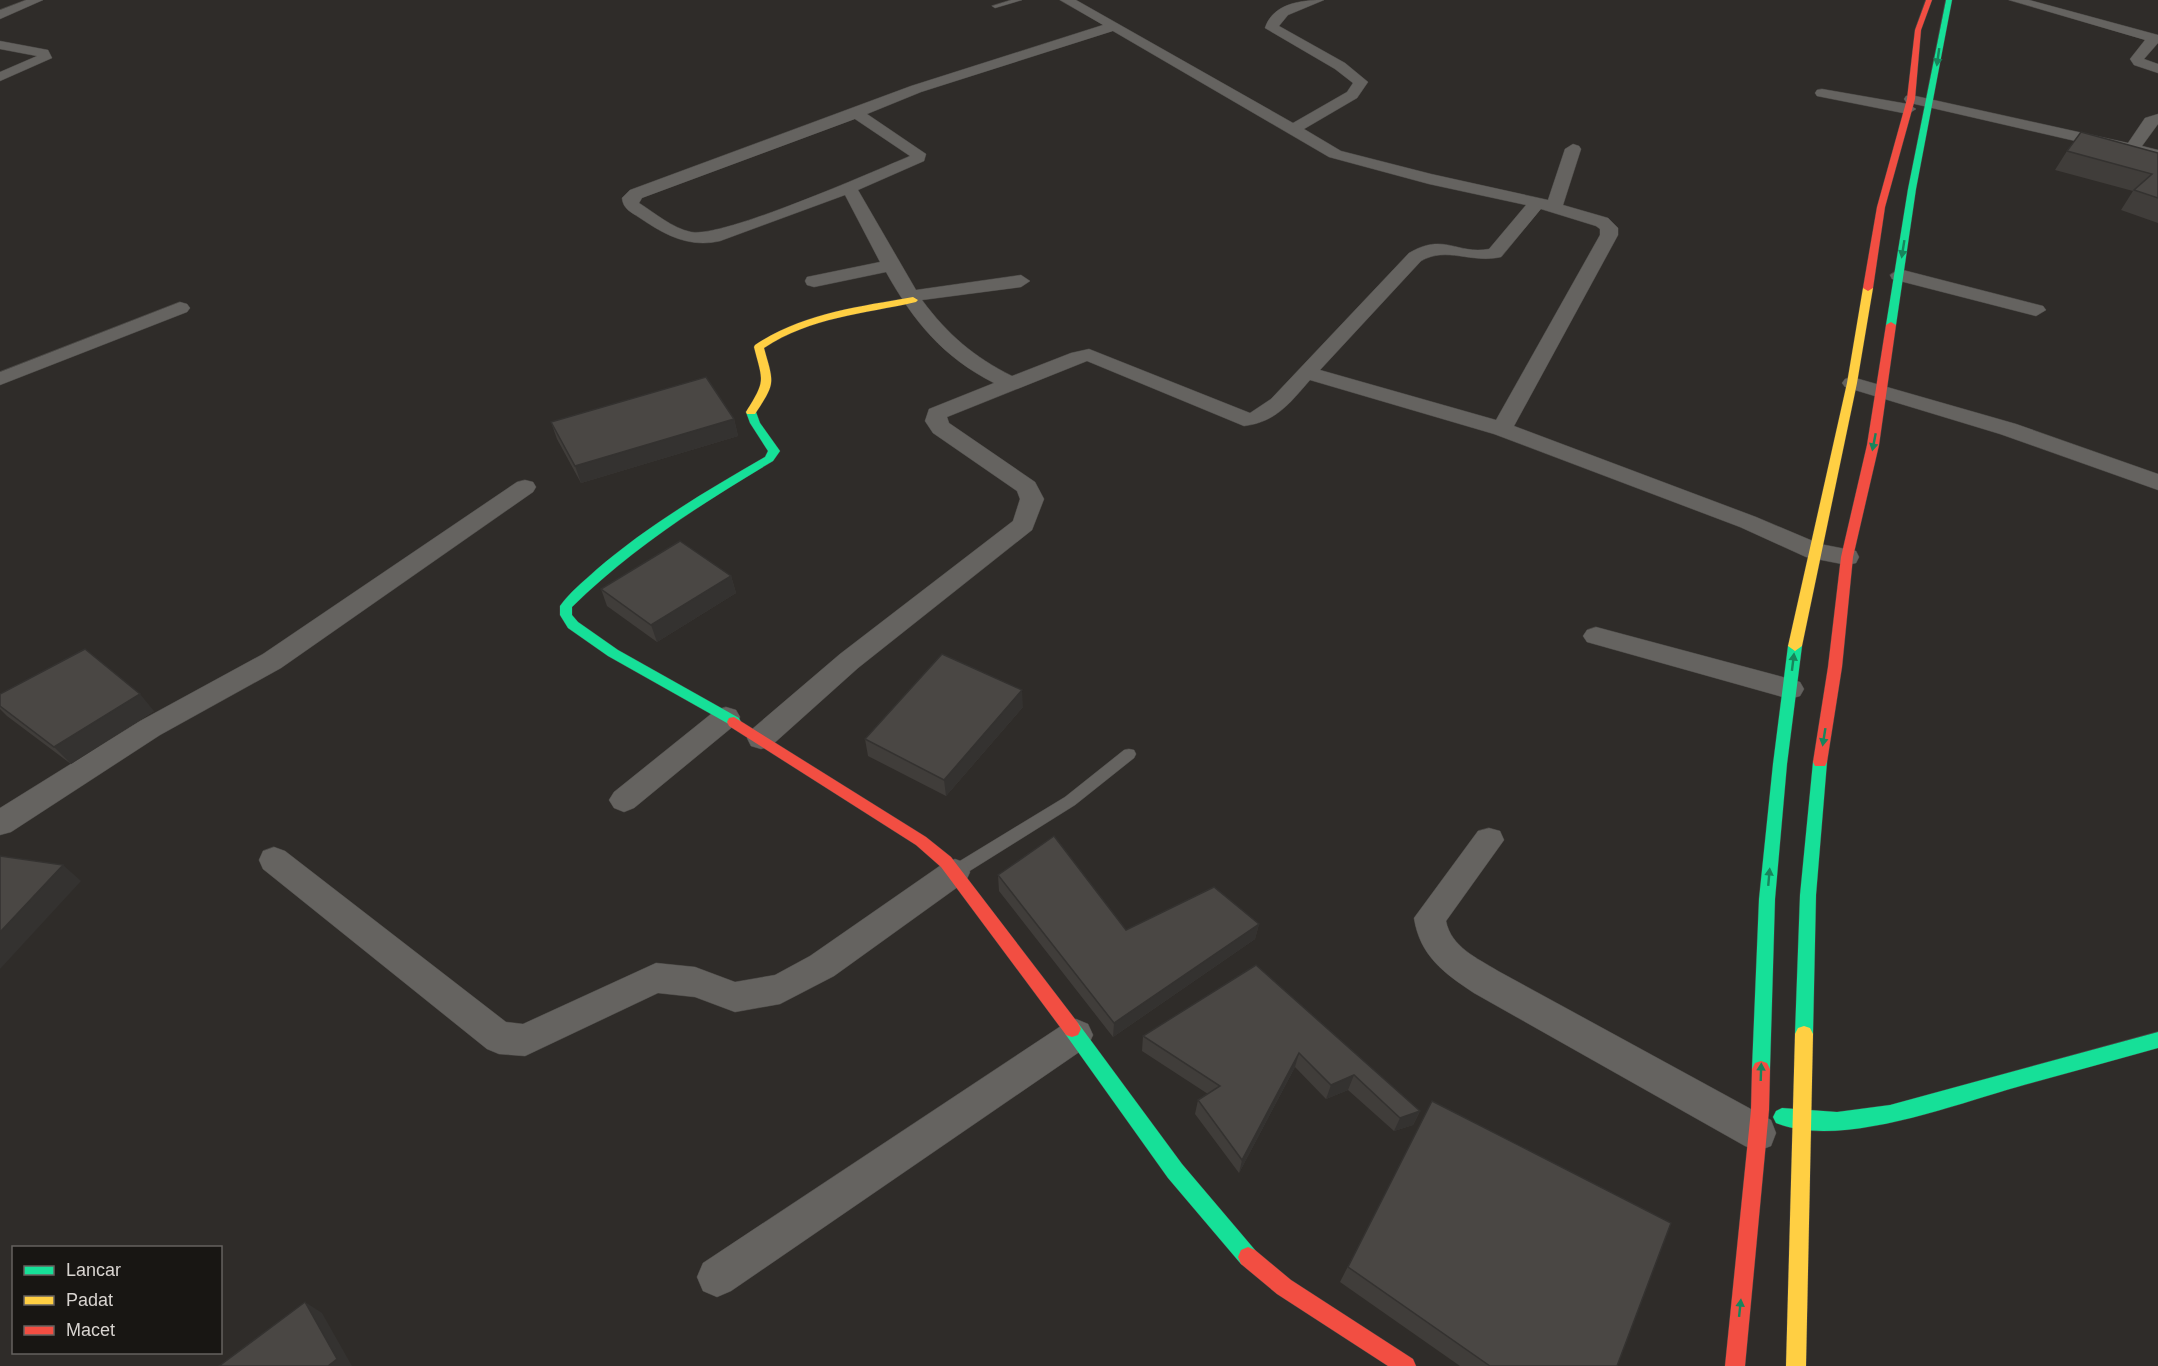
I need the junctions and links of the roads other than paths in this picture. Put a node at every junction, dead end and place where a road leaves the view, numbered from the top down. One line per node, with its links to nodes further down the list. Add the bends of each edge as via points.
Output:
1 (37, 0): 10 (street)
2 (1019, 0): 9 (lane)
3 (1065, 0): 12 (street)
4 (1318, 0): 23 (street, via 1285,11 1272,28 1361,82 1352,95)
5 (1929, 0): 20 (main road, via 1918,30)
6 (1949, 0): 19 (main road, one-way to 19)
7 (2015, 0): 8 (street)
8 (2040, 3): 11 (street)
9 (995, 6)
10 (0, 15)
11 (2103, 24): 13 (street); 14 (street)
12 (1114, 26): 21 (street, via 933,83); 23 (street)
13 (2086, 34)
14 (2156, 38): 16 (street, via 2137,59)
15 (0, 45): 17 (street, via 43,53 45,58)
16 (2158, 69)
17 (0, 77)
18 (1822, 93): 20 (street)
19 (1931, 102): 20 (street); 25 (street); 30 (main road, one-way to 30)
20 (1910, 104): 38 (main road, via 1881,207)
21 (857, 114): 27 (street, via 918,154 918,158); 27 (street, via 630,198 631,205 686,239 698,240)
22 (2158, 118): 25 (street, via 2150,121)
23 (1292, 130): 28 (street, via 1355,161)
24 (1573, 149): 28 (street)
25 (2132, 149): 26 (street)
26 (2158, 155)
27 (849, 188): 29 (street)
28 (1546, 205): 36 (street, via 1495,254 1427,248); 41 (street, via 1602,222 1609,228 1609,235)
29 (892, 265): 31 (street); 33 (street)
30 (1899, 275): 35 (street); 40 (main road)
31 (814, 281)
32 (1021, 281): 33 (street)
33 (912, 298): 39 (street, via 960,355); 48 (main road, via 801,324 767,338 758,354 767,373 767,386 752,411 755,423 774,451 769,459 672,515 607,564 566,606 566,615 573,625 613,653)
34 (180, 308): 37 (street)
35 (2036, 310)
36 (1306, 372): 39 (street, via 1268,414 1257,420 1244,420 1089,355); 41 (street)
37 (0, 379)
38 (1852, 383): 40 (street); 44 (main road)
39 (1011, 384): 49 (street, via 948,408 937,414 936,422 1028,487 1032,499 1024,525 849,661)
40 (1882, 392): 42 (street); 45 (main road, one-way to 45)
41 (1502, 429): 44 (street)
42 (2156, 479)
43 (525, 487): 52 (street, via 272,661 150,728)
44 (1815, 551): 45 (street); 47 (main road, one-way to 44)
45 (1847, 557): 59 (main road, one-way to 59, via 1836,667 1815,805 1808,895)
46 (1596, 636): 47 (street)
47 (1790, 689): 58 (main road, one-way to 47, via 1767,899)
48 (726, 717): 49 (main road); 51 (street)
49 (761, 738): 55 (main road, via 921,841)
50 (1129, 754): 55 (lane, via 1070,801)
51 (624, 801)
52 (0, 823)
53 (1489, 840): 58 (street, via 1430,918 1432,936 1446,954 1486,982)
54 (274, 860): 55 (street, via 499,1038 525,1040 656,978 695,982 735,997 780,989 822,966)
55 (955, 872): 56 (main road)
56 (1076, 1035): 60 (street); 61 (main road, via 1175,1171 1254,1264)
57 (2158, 1040): 59 (main road, via 1894,1114)
58 (1759, 1122): 59 (main road); 62 (main road, one-way to 58)
59 (1803, 1124): 63 (main road)
60 (717, 1277)
61 (1406, 1366)
62 (1735, 1366)
63 (1796, 1366)

